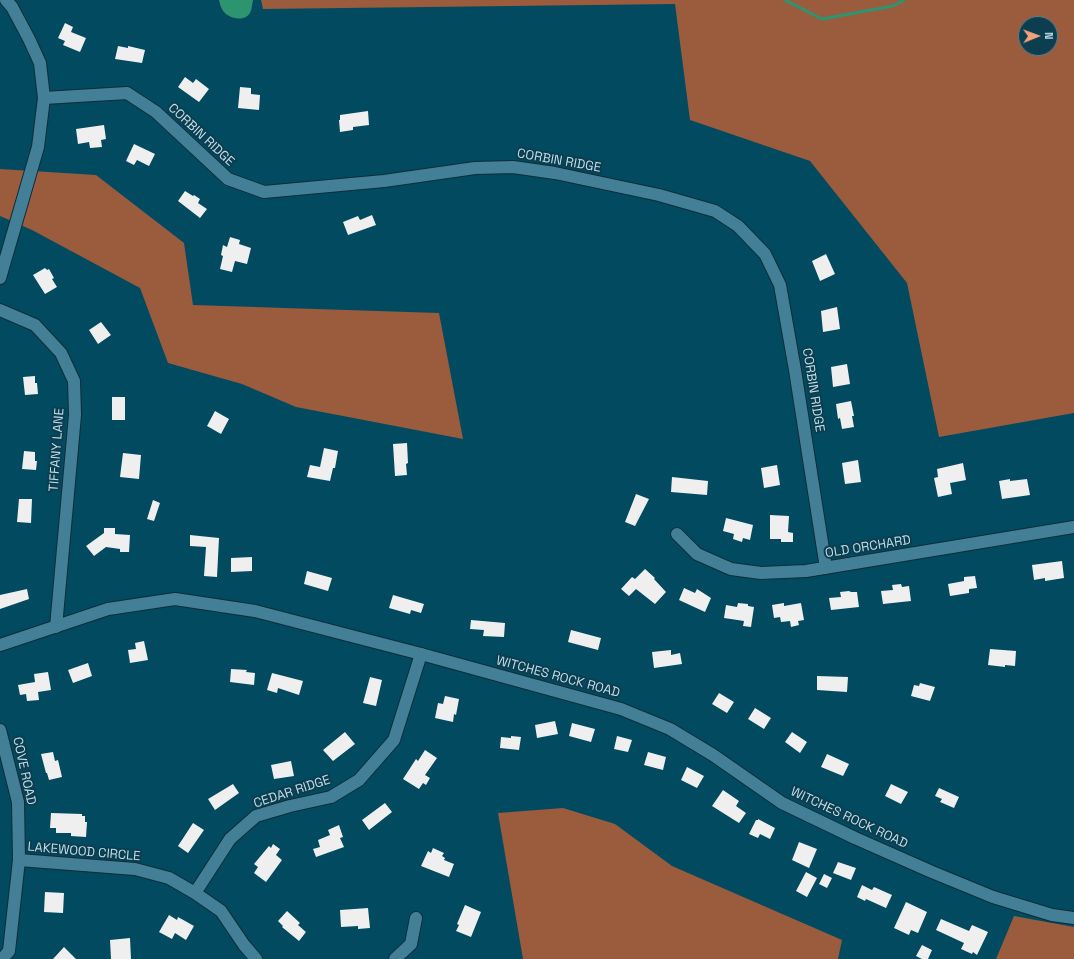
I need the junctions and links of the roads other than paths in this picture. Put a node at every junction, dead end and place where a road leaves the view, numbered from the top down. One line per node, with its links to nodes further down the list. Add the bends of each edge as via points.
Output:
1 (6, 0): 2 (street, via 30,39 40,63)
2 (44, 98): 3 (street, via 38,147); 7 (street, CORBIN RIDGE, via 126,93 156,112 228,179 264,192 384,181 476,168 513,167 555,173 659,195 715,211 738,226 764,254 780,285)
3 (0, 278)
4 (0, 310): 8 (street, TIFFANY LANE, via 35,325 61,353 74,381 75,415)
5 (1074, 527): 7 (street, OLD ORCHARD)
6 (677, 534): 7 (street, OLD ORCHARD, via 698,554 731,569 761,574)
7 (826, 568)
8 (56, 627): 9 (street, WITCHES ROCK ROAD); 10 (street, WITCHES ROCK ROAD, via 108,609 175,599 255,611)
9 (0, 645)
10 (421, 654): 13 (street, CEDAR RIDGE, via 394,740 359,780 331,797 256,816 230,839); 15 (street, WITCHES ROCK ROAD, via 621,709 670,729 713,755 782,803 855,838 993,897 1052,915)
11 (0, 730): 12 (street, COVE ROAD, via 18,802)
12 (20, 860): 13 (street, LAKEWOOD CIRCLE, via 135,869 169,878); 16 (street, COVE ROAD, via 9,951)
13 (195, 893): 17 (street, LAKEWOOD CIRCLE, via 221,911)
14 (416, 918): 18 (street, via 411,944)
15 (1074, 918)
16 (2, 959)
17 (256, 959)
18 (395, 959)

